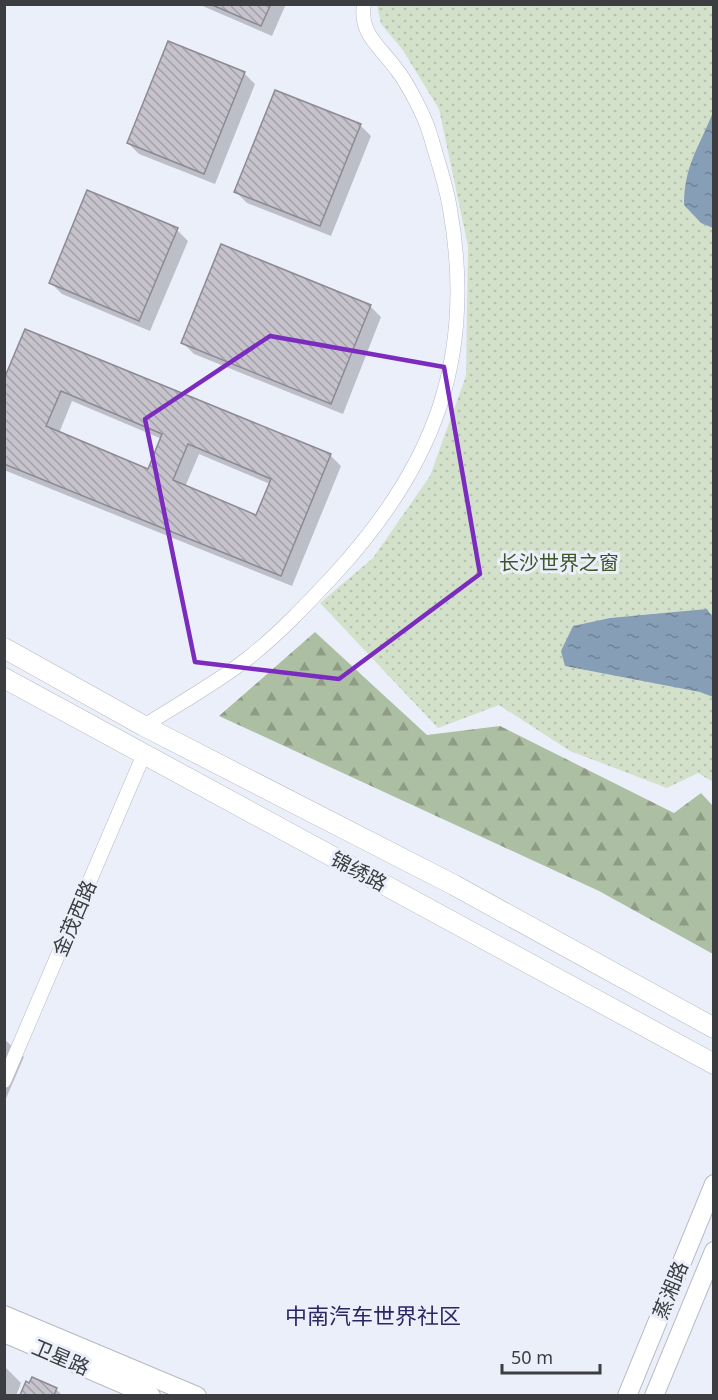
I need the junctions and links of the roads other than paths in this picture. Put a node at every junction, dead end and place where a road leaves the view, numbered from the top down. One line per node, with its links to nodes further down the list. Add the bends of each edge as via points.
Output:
1 (364, 4): 4 (street, via 361,19 371,39 398,71 429,131 450,208 457,274 457,322 450,376 434,428 409,478 363,544 298,614 246,660)
2 (4, 648): 4 (main road, 锦绣路)
3 (4, 678): 5 (main road, 锦绣路)
4 (144, 726): 6 (main road, 锦绣路, via 454,885)
5 (144, 754): 7 (main road, 锦绣路); 8 (street, 金茂西路)
6 (714, 1028)
7 (714, 1064)
8 (4, 1081)
9 (714, 1184): 15 (street, 蒸湘路)
10 (714, 1251): 16 (street, 蒸湘路)
11 (4, 1315): 14 (street)
12 (4, 1333): 13 (street, 卫星路)
13 (152, 1395)
14 (197, 1395)
15 (627, 1395)
16 (654, 1395)

